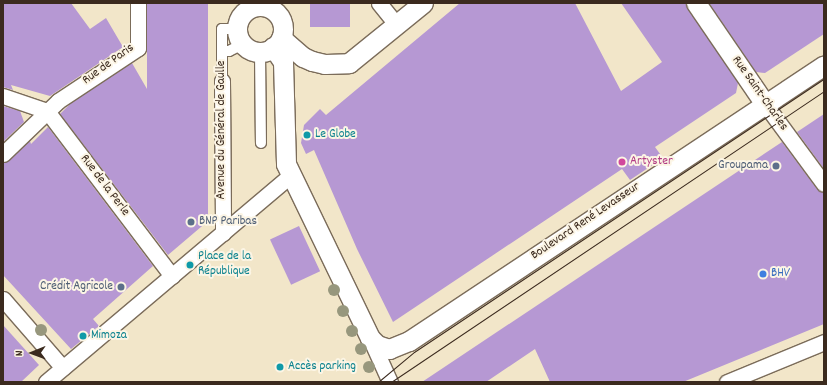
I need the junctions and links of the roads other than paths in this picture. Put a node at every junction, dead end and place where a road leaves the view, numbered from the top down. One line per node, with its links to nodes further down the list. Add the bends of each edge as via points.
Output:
1 (138, 3): 14 (street, Rue de Paris, via 138,48)
2 (378, 3): 6 (street)
3 (423, 3): 6 (street)
4 (696, 3): 13 (street, Rue Saint-Charles)
5 (260, 4): 7 (street, via 244,12 238,21); 8 (street, via 278,15 283,24)
6 (396, 24): 8 (street, via 349,62 342,64 312,61)
7 (240, 36): 8 (street, via 251,50); 9 (lane, Avenue du Général de Gaulle, via 229,51); 9 (lane, Avenue du Général de Gaulle, via 222,29)
8 (272, 46): 15 (lane); 17 (street, via 283,62)
9 (222, 52): 11 (lane, Avenue du Général de Gaulle)
10 (824, 65): 13 (street, Boulevard René Levasseur)
11 (222, 81): 19 (street, Avenue du Général de Gaulle)
12 (3, 96): 14 (street)
13 (765, 104): 18 (street, Rue Saint-Charles); 22 (street, Boulevard René Levasseur, via 409,341 398,347 386,348)
14 (47, 111): 16 (street); 20 (street, Rue de la Perle)
15 (261, 143)
16 (3, 154)
17 (289, 170): 19 (street); 22 (street)
18 (824, 184)
19 (223, 233): 20 (street)
20 (172, 276): 24 (street)
21 (3, 299): 24 (street)
22 (370, 338): 26 (street)
23 (823, 344): 27 (street)
24 (63, 368): 25 (street)
25 (46, 382)
26 (390, 382)
27 (727, 382)

